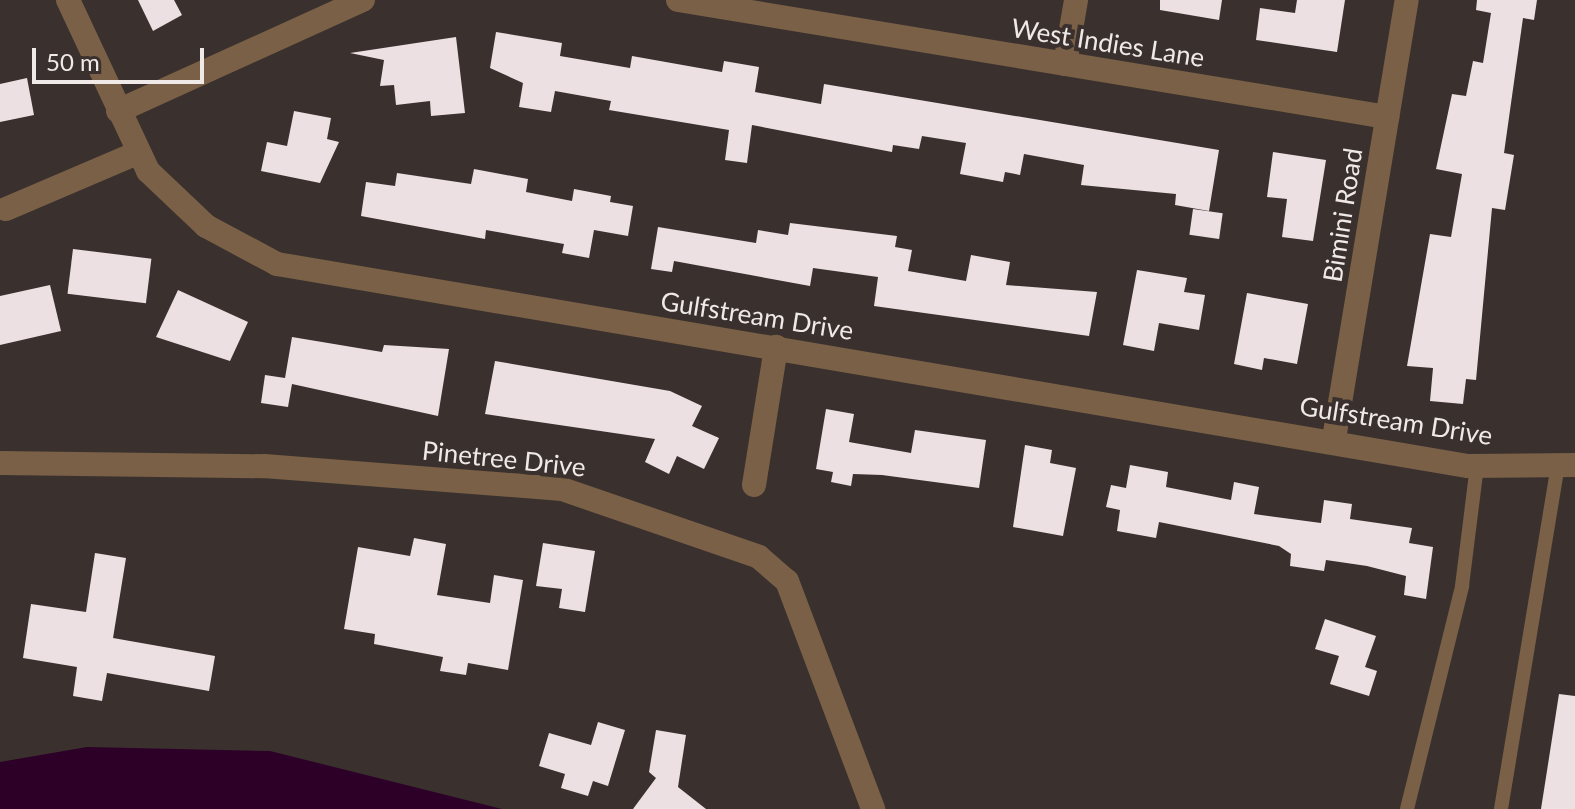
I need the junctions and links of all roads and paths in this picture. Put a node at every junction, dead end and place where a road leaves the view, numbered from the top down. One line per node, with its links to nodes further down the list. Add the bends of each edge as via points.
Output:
1 (68, 0): 7 (street, Gulfstream Drive)
2 (363, 0): 7 (street)
3 (678, 0): 6 (street, West Indies Lane)
4 (1076, 0): 6 (street)
5 (1407, 0): 8 (street, Bimini Road)
6 (1065, 64): 8 (street, West Indies Lane)
7 (118, 111): 9 (street, Gulfstream Drive)
8 (1387, 117): 12 (street, Bimini Road)
9 (135, 154): 10 (street); 11 (street, Gulfstream Drive, via 206,226 316,276)
10 (6, 209)
11 (776, 347): 12 (street, Gulfstream Drive); 16 (street)
12 (1334, 439): 14 (street, Gulfstream Drive)
13 (0, 463): 17 (street, Pinetree Drive, via 264,466 562,489 759,557 787,581)
14 (1477, 466): 15 (street, Gulfstream Drive); 18 (lane, via 1462,586)
15 (1566, 466): 19 (lane)
16 (754, 485)
17 (873, 809)
18 (1407, 809)
19 (1501, 809)

